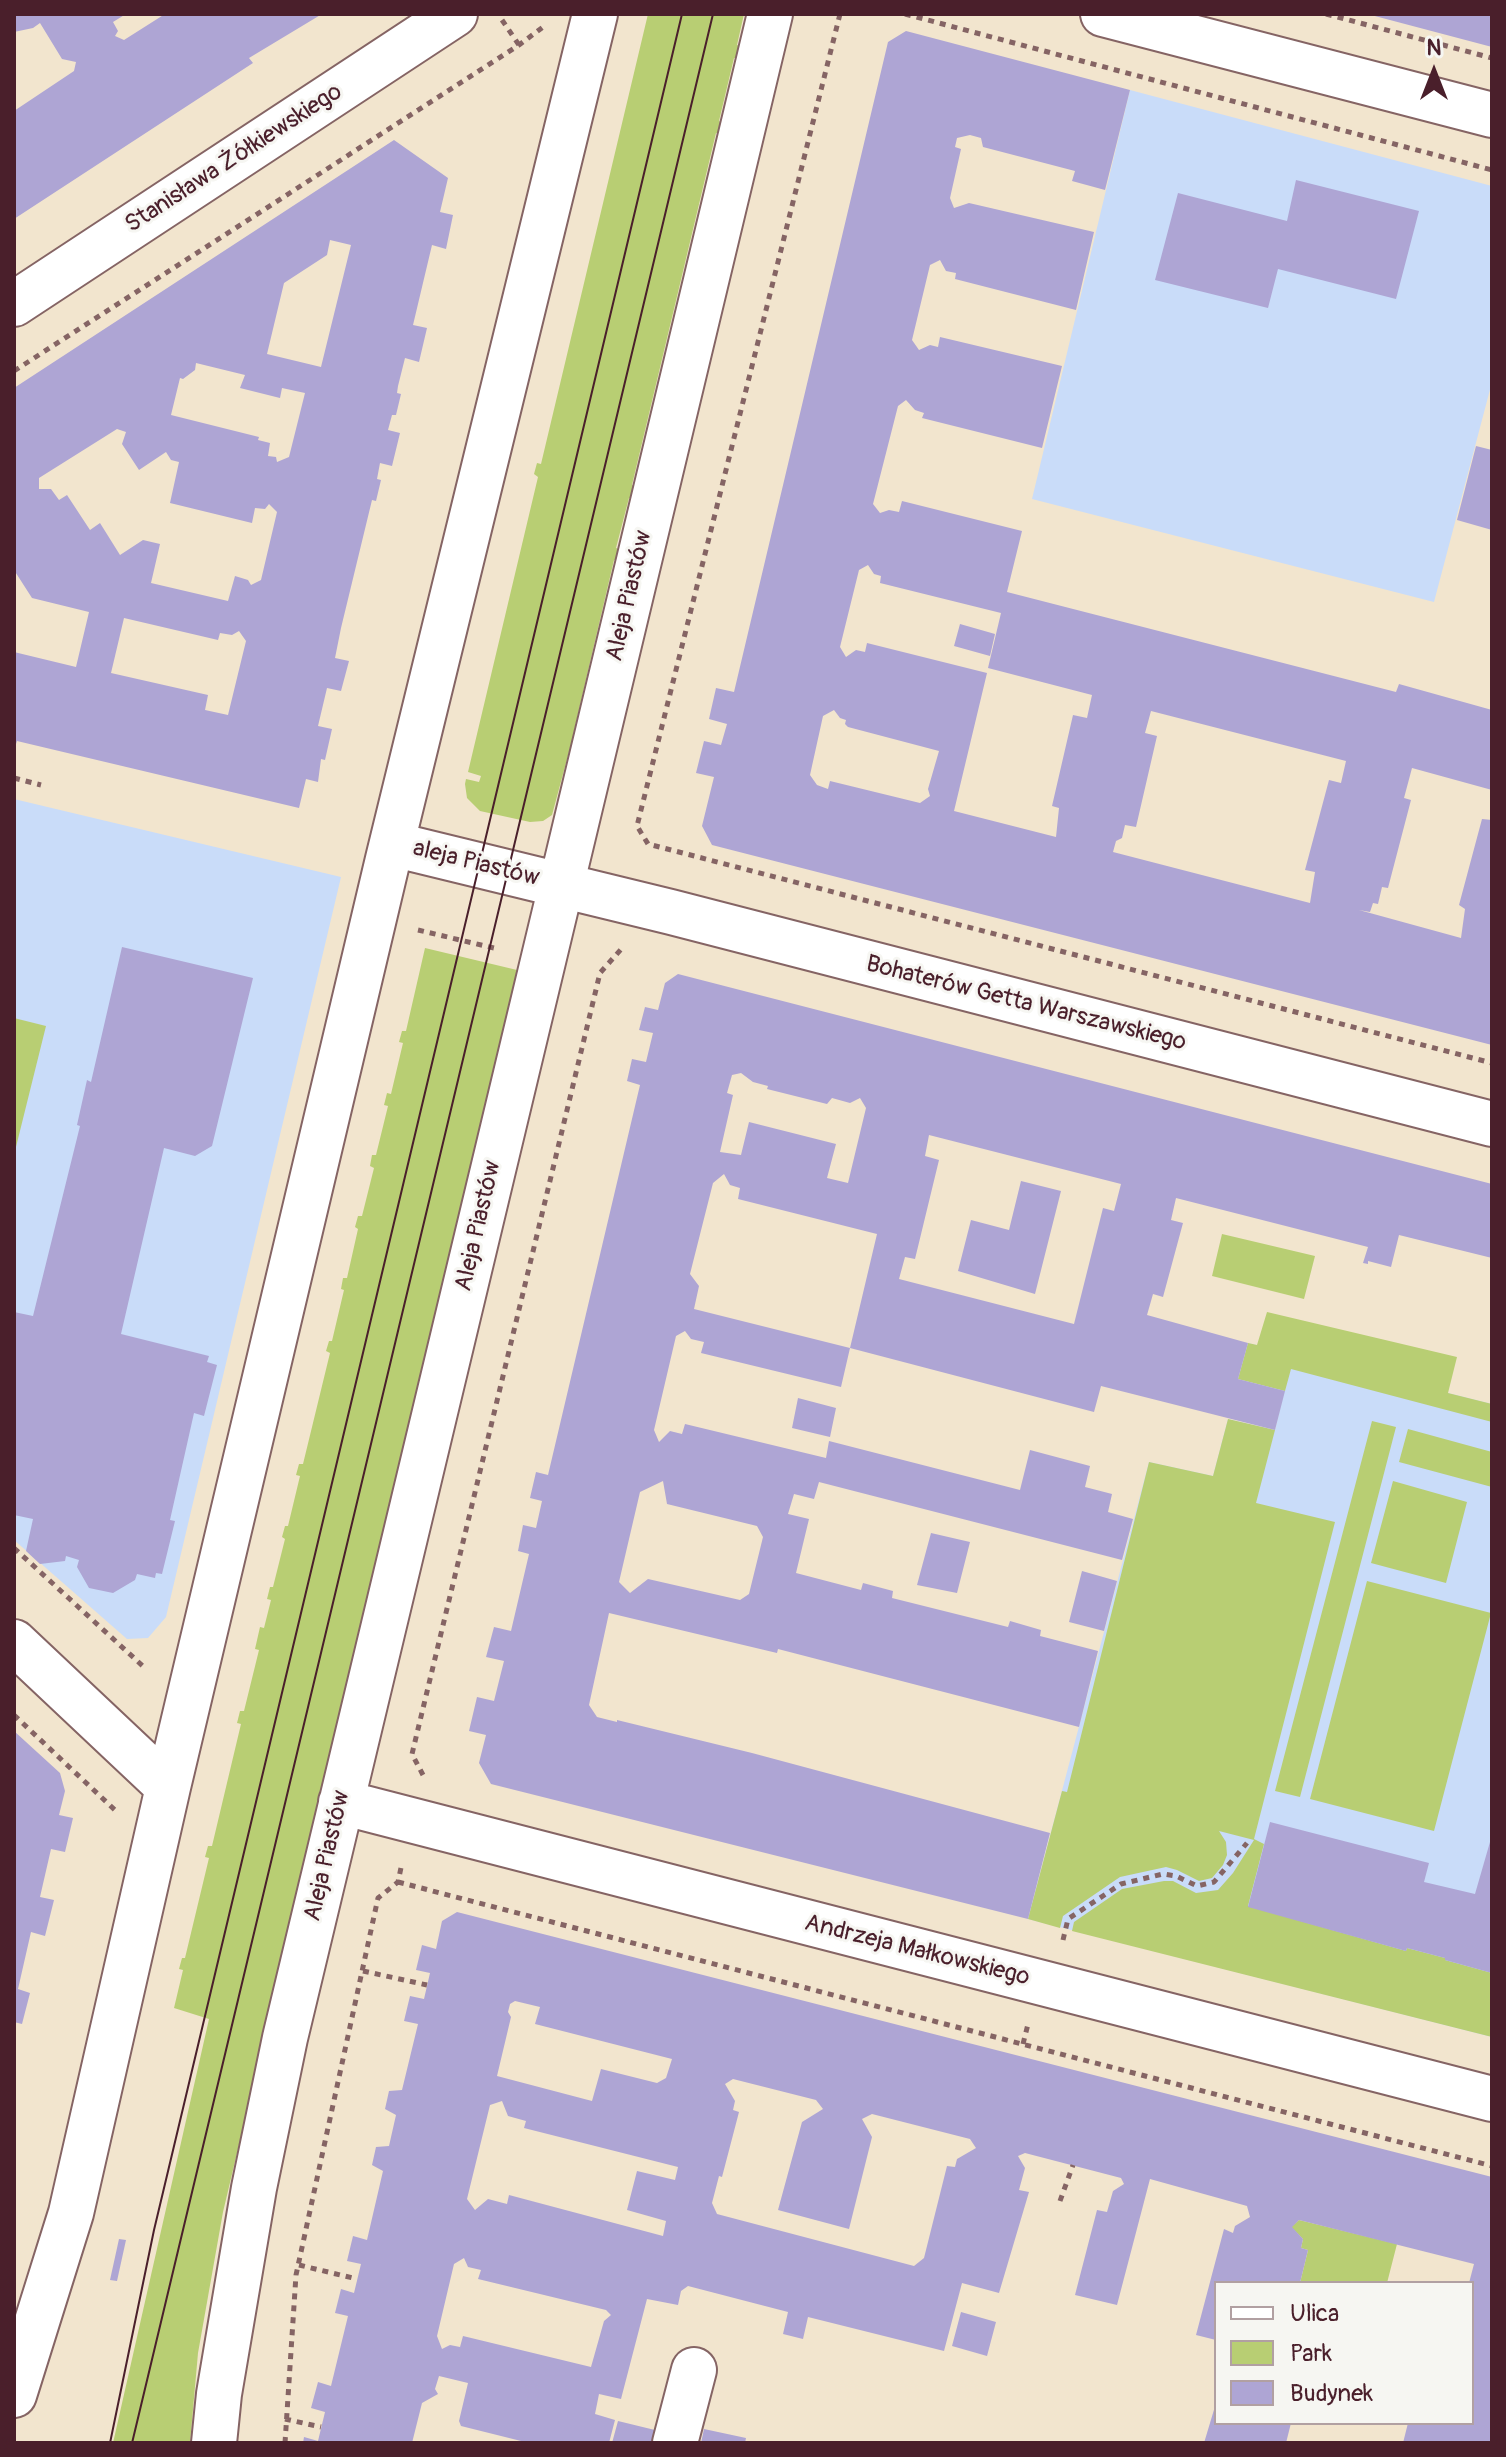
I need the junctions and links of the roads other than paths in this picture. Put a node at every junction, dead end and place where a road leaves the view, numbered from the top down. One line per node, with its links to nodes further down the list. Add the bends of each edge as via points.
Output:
1 (455, 14): 6 (street, Stanisława Żółkiewskiego)
2 (770, 14): 8 (street, Aleja Piastów)
3 (1103, 14): 5 (street)
4 (582, 20): 7 (street, Aleja Piastów)
5 (1492, 115)
6 (14, 304)
7 (392, 844): 8 (street, aleja Piastów); 11 (street, Aleja Piastów)
8 (561, 885): 9 (street, Bohaterów Getta Warszawskiego); 12 (street, Aleja Piastów)
9 (1492, 1124)
10 (14, 1642): 11 (street)
11 (168, 1787): 15 (street, Aleja Piastów, via 71,2213)
12 (341, 1802): 13 (street, Andrzeja Małkowskiego); 16 (street, Aleja Piastów, via 254,2188)
13 (1492, 2099)
14 (694, 2370): 17 (street)
15 (14, 2395)
16 (214, 2443)
17 (675, 2443)

